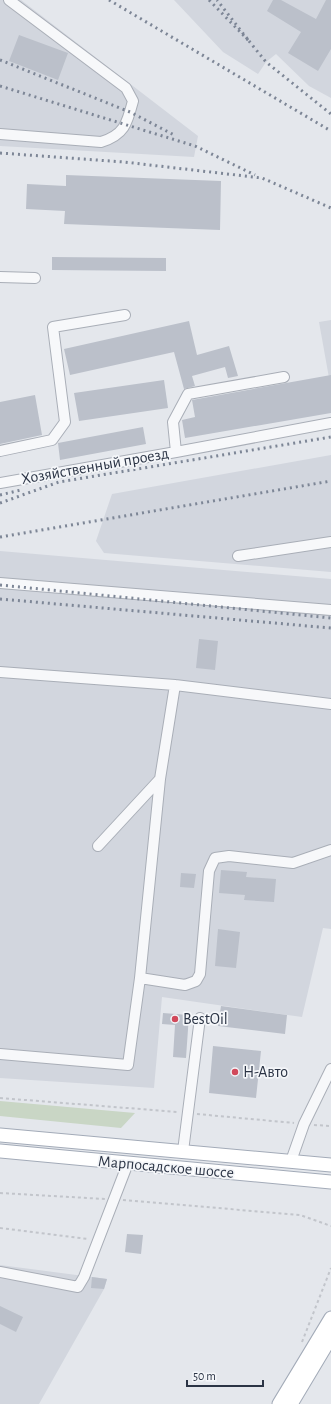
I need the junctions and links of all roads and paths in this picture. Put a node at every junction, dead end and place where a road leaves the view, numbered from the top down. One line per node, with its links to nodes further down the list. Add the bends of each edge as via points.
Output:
1 (9, 0): 2 (street, via 126,88 133,102 125,125 115,137 101,142)
2 (0, 134)
3 (0, 277): 4 (street)
4 (35, 278)
5 (125, 315): 8 (street, via 53,327 65,422 52,440)
6 (284, 377): 9 (street, Хозяйственный проезд, via 188,394 174,422)
7 (331, 423): 9 (street)
8 (0, 451)
9 (176, 452): 10 (street, Хозяйственный проезд)
10 (0, 483)
11 (331, 542): 12 (street)
12 (238, 556)
13 (0, 583): 14 (street)
14 (331, 610)
15 (0, 672): 16 (street)
16 (175, 685): 17 (street); 18 (street)
17 (331, 704)
18 (160, 779): 19 (street); 21 (street)
19 (98, 846)
20 (331, 850): 21 (street, via 293,863 229,856 215,858 209,870 200,974 196,981 185,984)
21 (140, 978): 23 (street, via 128,1065)
22 (200, 1018): 33 (street)
23 (0, 1054)
24 (331, 1070): 34 (street, via 304,1124)
25 (0, 1098): 26 (path)
26 (174, 1112)
27 (204, 1114): 28 (path)
28 (300, 1124)
29 (308, 1124): 30 (path)
30 (331, 1126)
31 (0, 1135): 33 (main road, Марпосадское шоссе)
32 (0, 1151): 35 (main road, Марпосадское шоссе)
33 (183, 1151): 34 (main road, Марпосадское шоссе)
34 (291, 1161): 36 (main road, Марпосадское шоссе)
35 (128, 1163): 37 (main road, Марпосадское шоссе); 43 (street)
36 (331, 1164)
37 (329, 1182)
38 (0, 1193): 39 (path)
39 (111, 1199)
40 (120, 1200): 41 (path, via 300,1215)
41 (331, 1226)
42 (0, 1228): 43 (path)
43 (98, 1240): 45 (street, via 78,1287)
44 (331, 1268): 48 (path)
45 (0, 1272)
46 (331, 1318): 49 (main road)
47 (331, 1337): 50 (main road)
48 (301, 1344)
49 (280, 1404)
50 (291, 1404)

